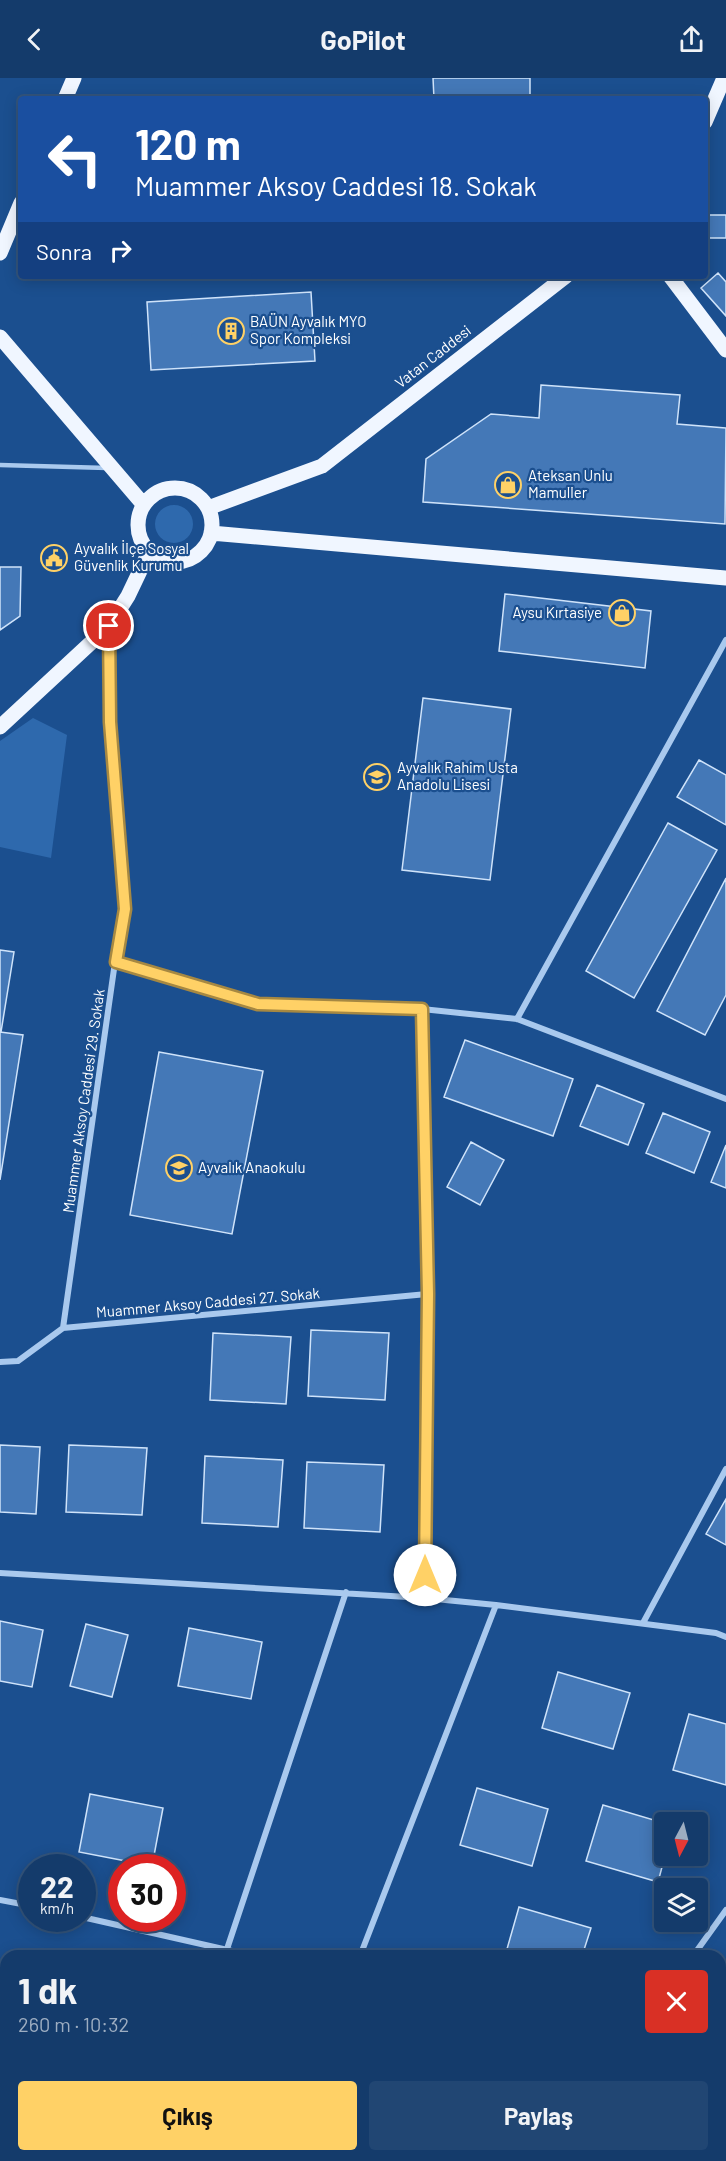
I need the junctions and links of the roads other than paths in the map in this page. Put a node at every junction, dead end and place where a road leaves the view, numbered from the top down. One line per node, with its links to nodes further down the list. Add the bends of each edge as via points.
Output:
1 (74, 78): 3 (main road)
2 (724, 78): 4 (main road)
3 (66, 96)
4 (708, 115)
5 (18, 210): 6 (main road)
6 (0, 253)
7 (562, 279): 14 (main road, Vatan Caddesi, via 322,466)
8 (672, 279): 10 (main road)
9 (0, 337): 12 (main road)
10 (726, 350)
11 (0, 465): 12 (lane)
12 (112, 468): 13 (main road)
13 (143, 504): 14 (main road, via 164,489 177,487 190,490); 16 (main road, via 137,529)
14 (208, 508): 15 (main road)
15 (211, 534): 16 (main road, via 206,546 186,561 172,562); 17 (main road)
16 (149, 552): 18 (main road)
17 (726, 578)
18 (109, 626): 20 (main road); 21 (street, Muammer Aksoy Caddesi 29. Sokak, via 110,722 125,909)
19 (726, 640): 23 (street)
20 (0, 727)
21 (116, 962): 22 (street, via 258,1004); 26 (street, Muammer Aksoy Caddesi 29. Sokak)
22 (422, 1009): 23 (street); 25 (street)
23 (517, 1019): 24 (street)
24 (726, 1099)
25 (428, 1294): 26 (street, Muammer Aksoy Caddesi 27. Sokak); 31 (street)
26 (63, 1329): 27 (street, Muammer Aksoy Caddesi 27. Sokak, via 18,1361)
27 (0, 1362)
28 (726, 1469): 33 (street)
29 (0, 1573): 30 (street)
30 (346, 1592): 31 (street); 39 (street)
31 (425, 1598): 32 (street)
32 (496, 1605): 33 (street); 41 (street)
33 (643, 1623): 34 (street)
34 (726, 1637)
35 (0, 1899): 36 (street)
36 (18, 1903)
37 (726, 1910): 42 (street)
38 (96, 1920): 39 (street)
39 (227, 1949): 40 (street)
40 (231, 1950)
41 (362, 1950)
42 (697, 1950)

